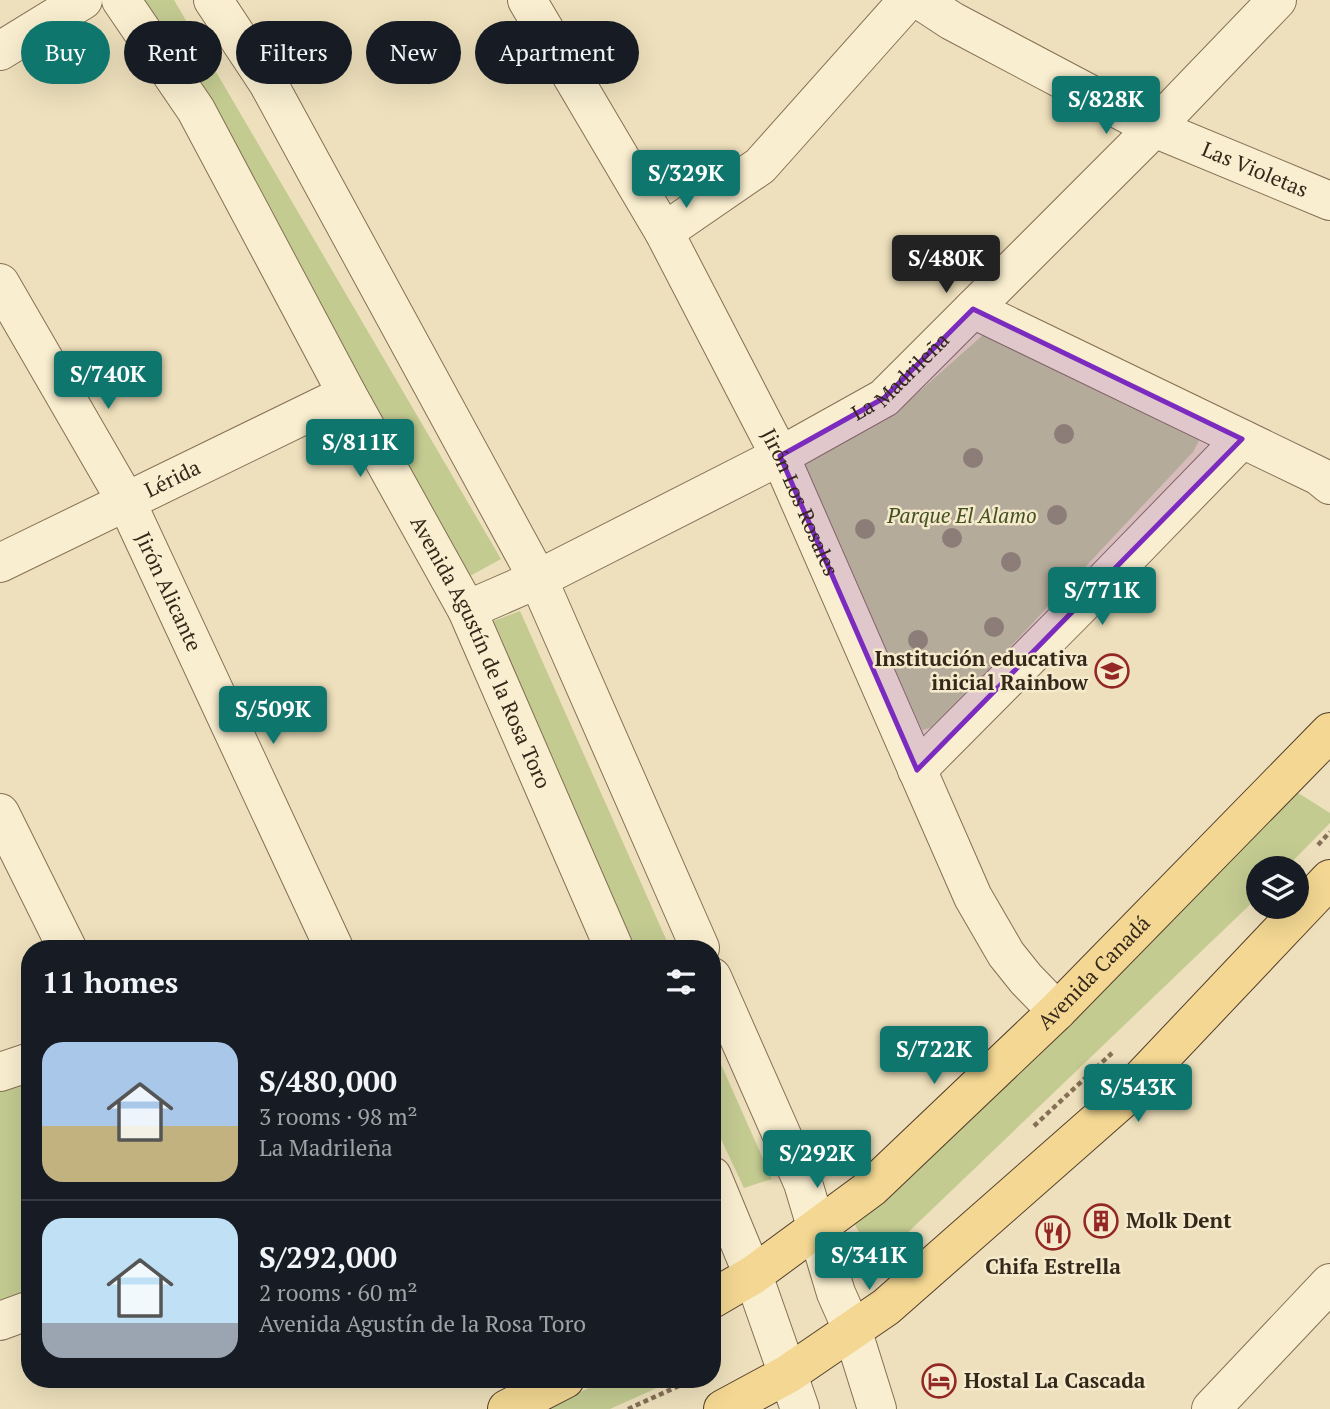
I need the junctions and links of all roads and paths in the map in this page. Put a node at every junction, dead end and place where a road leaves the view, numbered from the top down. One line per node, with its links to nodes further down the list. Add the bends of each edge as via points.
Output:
1 (83, 0): 8 (street)
2 (121, 0): 14 (street, Avenida Agustín de la Rosa Toro, via 196,110)
3 (213, 0): 20 (street, via 268,83)
4 (527, 0): 11 (street, Jirón Los Rosales)
5 (908, 0): 11 (street, via 760,166)
6 (919, 0): 9 (street, Las Violetas)
7 (1278, 0): 9 (street, La Madrileña)
8 (0, 51)
9 (1154, 128): 10 (street, Las Violetas); 13 (street, La Madrileña)
10 (1330, 201)
11 (664, 232): 16 (street, Jirón Los Rosales)
12 (0, 284): 18 (street, Jirón Alicante)
13 (973, 309): 15 (street); 16 (street, La Madrileña, via 884,398)
14 (347, 394): 18 (street, Lérida); 21 (street, Avenida Agustín de la Rosa Toro)
15 (1242, 439): 17 (street); 23 (street)
16 (780, 456): 20 (street, La Madrileña); 23 (street, Jirón Los Rosales)
17 (1330, 485)
18 (126, 501): 19 (street, Lérida); 27 (street, Jirón Alicante)
19 (0, 563)
20 (538, 579): 21 (street, La Madrileña); 29 (street)
21 (467, 610): 28 (street, Avenida Agustín de la Rosa Toro)
22 (1324, 752): 31 (main road, Avenida Canadá)
23 (917, 770): 31 (street, Jirón Los Rosales, via 973,897 1006,954)
24 (0, 813): 26 (street)
25 (1330, 879): 43 (main road, via 1119,1102 886,1307)
26 (63, 940)
27 (330, 940)
28 (611, 940)
29 (696, 940)
30 (721, 997): 37 (street, via 803,1183)
31 (1057, 1010): 37 (main road, Avenida Canadá, via 871,1188)
32 (1114, 1051): 35 (path)
33 (21, 1065): 34 (street)
34 (0, 1072)
35 (1024, 1134)
36 (721, 1198): 38 (street)
37 (816, 1226): 38 (main road, Avenida Canadá); 43 (street)
38 (753, 1275): 40 (main road, Avenida Canadá); 46 (street)
39 (1330, 1283): 51 (street)
40 (721, 1293)
41 (21, 1313): 42 (street)
42 (0, 1321)
43 (852, 1329): 46 (main road); 50 (street)
44 (539, 1388): 47 (main road)
45 (674, 1388): 48 (path)
46 (794, 1392): 49 (main road)
47 (519, 1395)
48 (628, 1409)
49 (723, 1409)
50 (877, 1409)
51 (1211, 1409)

